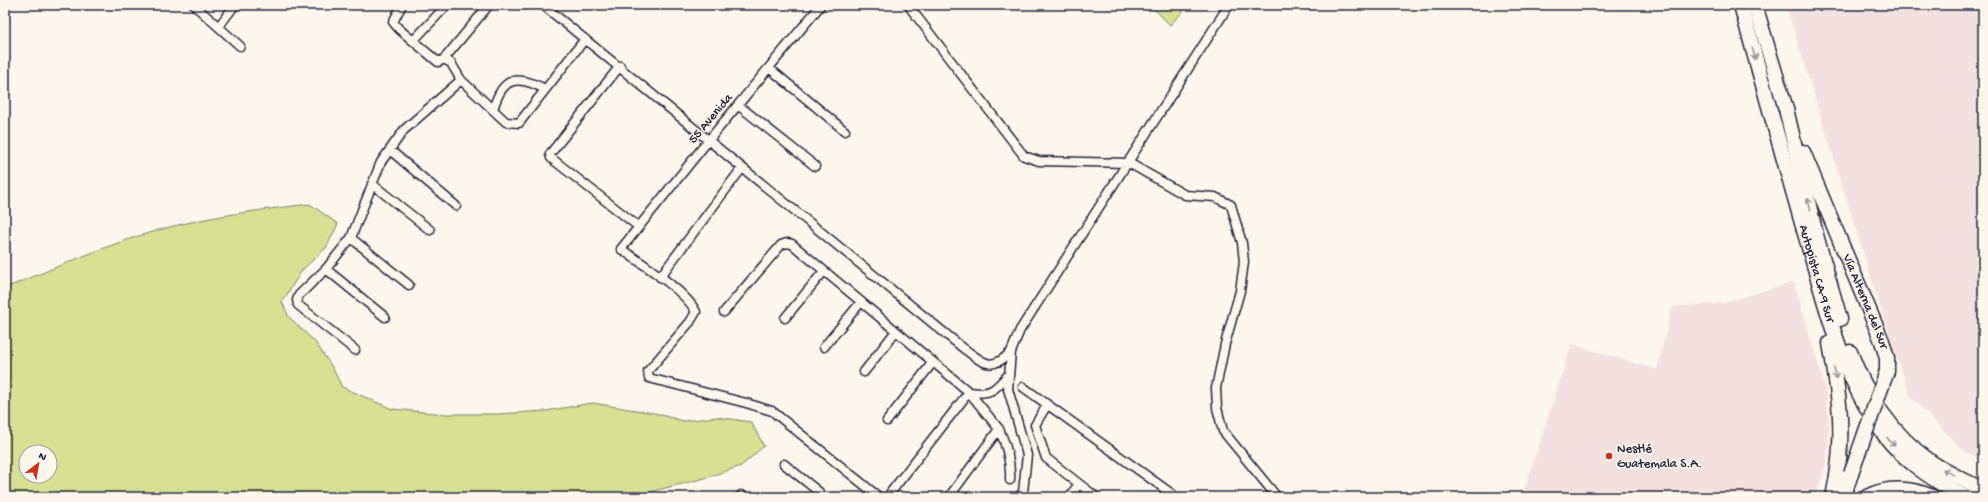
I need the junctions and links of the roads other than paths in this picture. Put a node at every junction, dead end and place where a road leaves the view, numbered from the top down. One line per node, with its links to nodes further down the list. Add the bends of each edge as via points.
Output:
1 (194, 5): 12 (street)
2 (236, 5): 12 (street)
3 (402, 5): 14 (street, via 393,22)
4 (447, 5): 14 (street)
5 (489, 5): 16 (street)
6 (543, 5): 13 (street)
7 (821, 5): 18 (street, 55 Avenida)
8 (908, 5): 27 (street, via 1024,156 1039,161)
9 (1229, 5): 27 (street)
10 (1741, 5): 43 (highway, Autopista CA-9 Sur, one-way to 43)
11 (1755, 5): 22 (highway, Autopista CA-9 Sur)
12 (219, 26): 15 (street)
13 (585, 39): 17 (street); 20 (street)
14 (413, 41): 16 (street, via 438,62)
15 (240, 46)
16 (444, 59): 19 (street, via 451,63)
17 (620, 66): 25 (street); 32 (street, via 550,154 550,158)
18 (769, 68): 21 (street, 55 Avenida); 24 (street)
19 (461, 80): 23 (street); 26 (street, via 404,130)
20 (545, 89): 23 (street, via 532,82 514,80 501,89); 23 (street, via 519,123 506,122)
21 (738, 105): 25 (street, 55 Avenida); 28 (street)
22 (1786, 109): 59 (highway, Autopista CA-9 Sur, one-way to 22, via 1946,471 1915,450 1885,418 1862,380 1836,308); 70 (highway, Vía Alterna del Sur, bridge, via 1887,358 1887,371)
23 (493, 110)
24 (845, 131)
25 (708, 141): 29 (street); 32 (street, 55 Avenida)
26 (390, 150): 30 (street, via 381,162); 31 (street)
27 (1129, 163): 47 (street, via 1020,330); 68 (street, via 1185,195 1220,198 1233,210 1244,262 1240,291 1216,388 1217,408 1223,431)
28 (815, 166)
29 (742, 168): 37 (street); 47 (street, via 983,362 1001,362)
30 (372, 184): 33 (street); 34 (street)
31 (456, 206)
32 (639, 227): 37 (street, 55 Avenida, via 621,249)
33 (430, 230)
34 (351, 238): 35 (street); 38 (street)
35 (326, 269): 41 (street); 46 (street, via 300,295 298,305)
36 (824, 271): 39 (street); 40 (street, via 792,244 781,245); 42 (street)
37 (660, 277): 63 (street, via 692,305 696,312 648,371 649,378 772,411)
38 (410, 285)
39 (861, 302): 44 (street); 45 (street)
40 (724, 312)
41 (385, 317)
42 (784, 318)
43 (1830, 321): 69 (highway, one-way to 69, via 1829,338 1841,419 1839,462); 73 (highway, Autopista CA-9 Sur, one-way to 73, via 1860,399 1884,434 1920,469)
44 (896, 331): 48 (street); 49 (street)
45 (824, 347)
46 (355, 350)
47 (1010, 352): 50 (street)
48 (932, 362): 52 (street); 54 (street)
49 (864, 372)
50 (1009, 374): 52 (street, via 991,391 983,394); 65 (street, via 1008,390 1027,455 1023,492)
51 (1023, 387): 53 (street)
52 (969, 392): 55 (street); 60 (street)
53 (1047, 405): 58 (street, via 1035,424 1043,453 1048,460); 61 (street)
54 (887, 421)
55 (999, 429): 57 (street, via 1006,444); 64 (street)
56 (784, 464): 62 (street, via 819,492)
57 (1010, 480)
58 (1079, 484): 66 (street); 67 (street)
59 (1983, 490)
60 (891, 492)
61 (1172, 494)
62 (821, 497)
63 (880, 497)
64 (949, 497)
65 (1019, 497)
66 (1069, 497)
67 (1096, 497)
68 (1277, 497)
69 (1833, 497)
70 (1843, 497)
71 (1867, 497): 72 (highway, via 1881,491 1895,490 1913,491)
72 (1932, 497)
73 (1965, 497)

